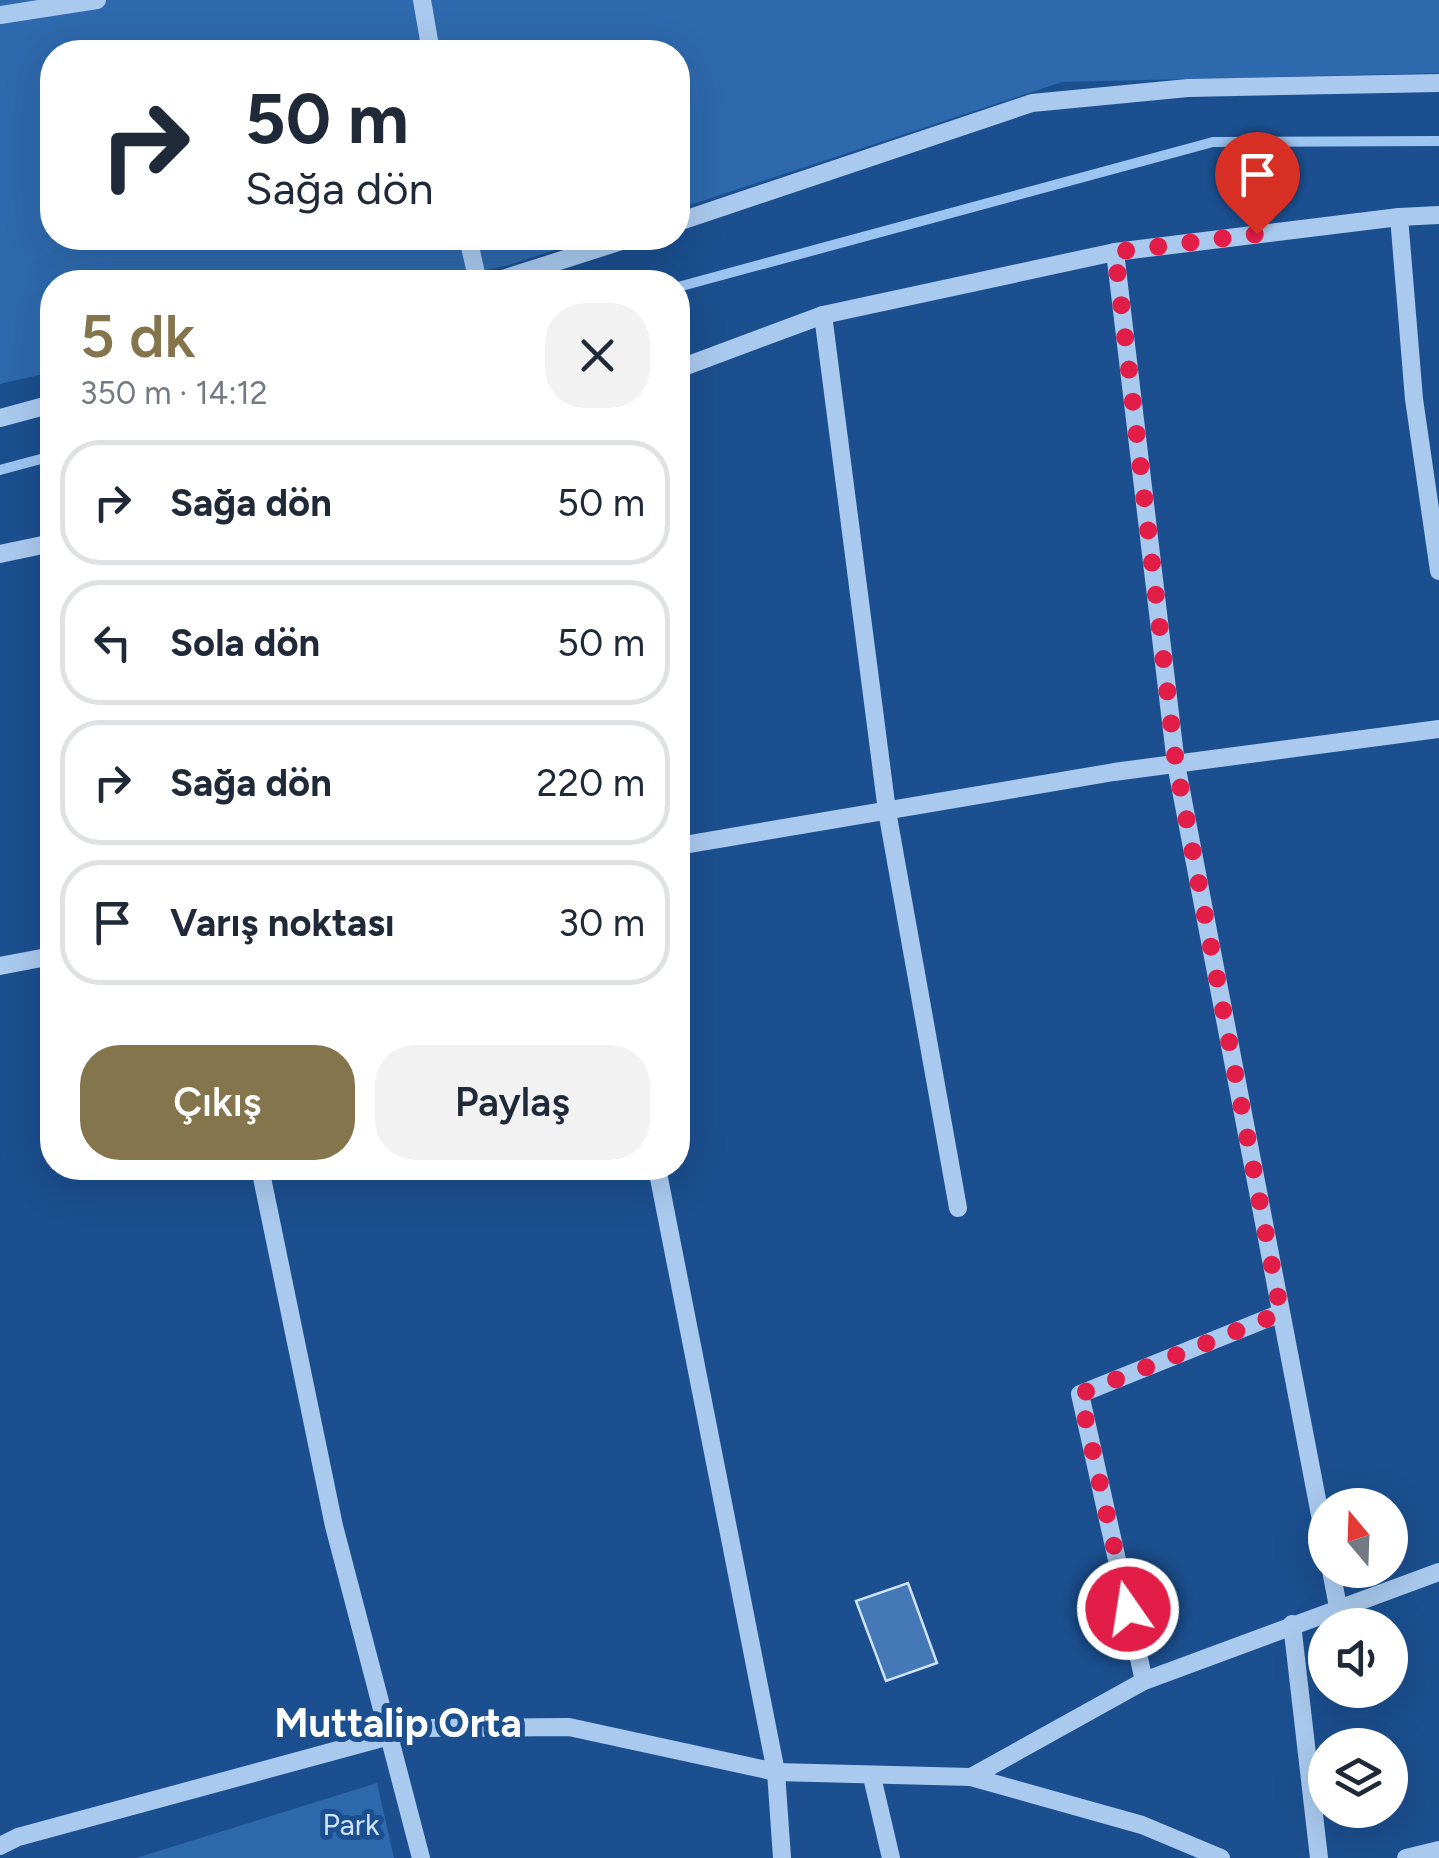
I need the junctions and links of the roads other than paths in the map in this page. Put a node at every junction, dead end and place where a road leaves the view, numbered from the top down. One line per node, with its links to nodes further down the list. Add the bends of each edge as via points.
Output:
1 (97, 0): 3 (street)
2 (422, 0): 4 (street)
3 (0, 15)
4 (429, 40)
5 (1439, 83): 8 (street, via 1188,88 1032,103)
6 (1439, 215): 7 (street)
7 (1399, 216): 10 (street); 18 (street, via 1414,400)
8 (690, 218)
9 (594, 250): 11 (street)
10 (1115, 252): 12 (street); 20 (street)
11 (531, 270)
12 (822, 315): 13 (street); 21 (street)
13 (690, 364)
14 (40, 407): 15 (street)
15 (0, 418)
16 (40, 546): 17 (street)
17 (0, 554)
18 (1439, 570)
19 (1439, 729): 20 (street)
20 (1176, 764): 21 (street); 28 (street)
21 (887, 811): 22 (street); 27 (street)
22 (690, 844)
23 (40, 958): 24 (street)
24 (0, 966)
25 (262, 1180): 35 (street, via 334,1526)
26 (658, 1180): 36 (street)
27 (958, 1208)
28 (1281, 1313): 29 (street); 34 (street, via 1080,1394)
29 (1315, 1488)
30 (1439, 1572): 32 (street)
31 (1334, 1588): 32 (street)
32 (1338, 1607): 33 (street)
33 (1292, 1624): 34 (street); 45 (street)
34 (1144, 1681): 38 (street)
35 (389, 1736): 36 (street, via 419,1728 569,1727); 39 (street); 41 (street)
36 (776, 1772): 37 (street); 42 (street)
37 (872, 1776): 38 (street); 43 (street)
38 (971, 1778): 44 (street, via 1142,1824)
39 (0, 1846)
40 (1439, 1850): 46 (street)
41 (421, 1858)
42 (782, 1858)
43 (891, 1858)
44 (1220, 1858)
45 (1320, 1858)
46 (1406, 1858)

